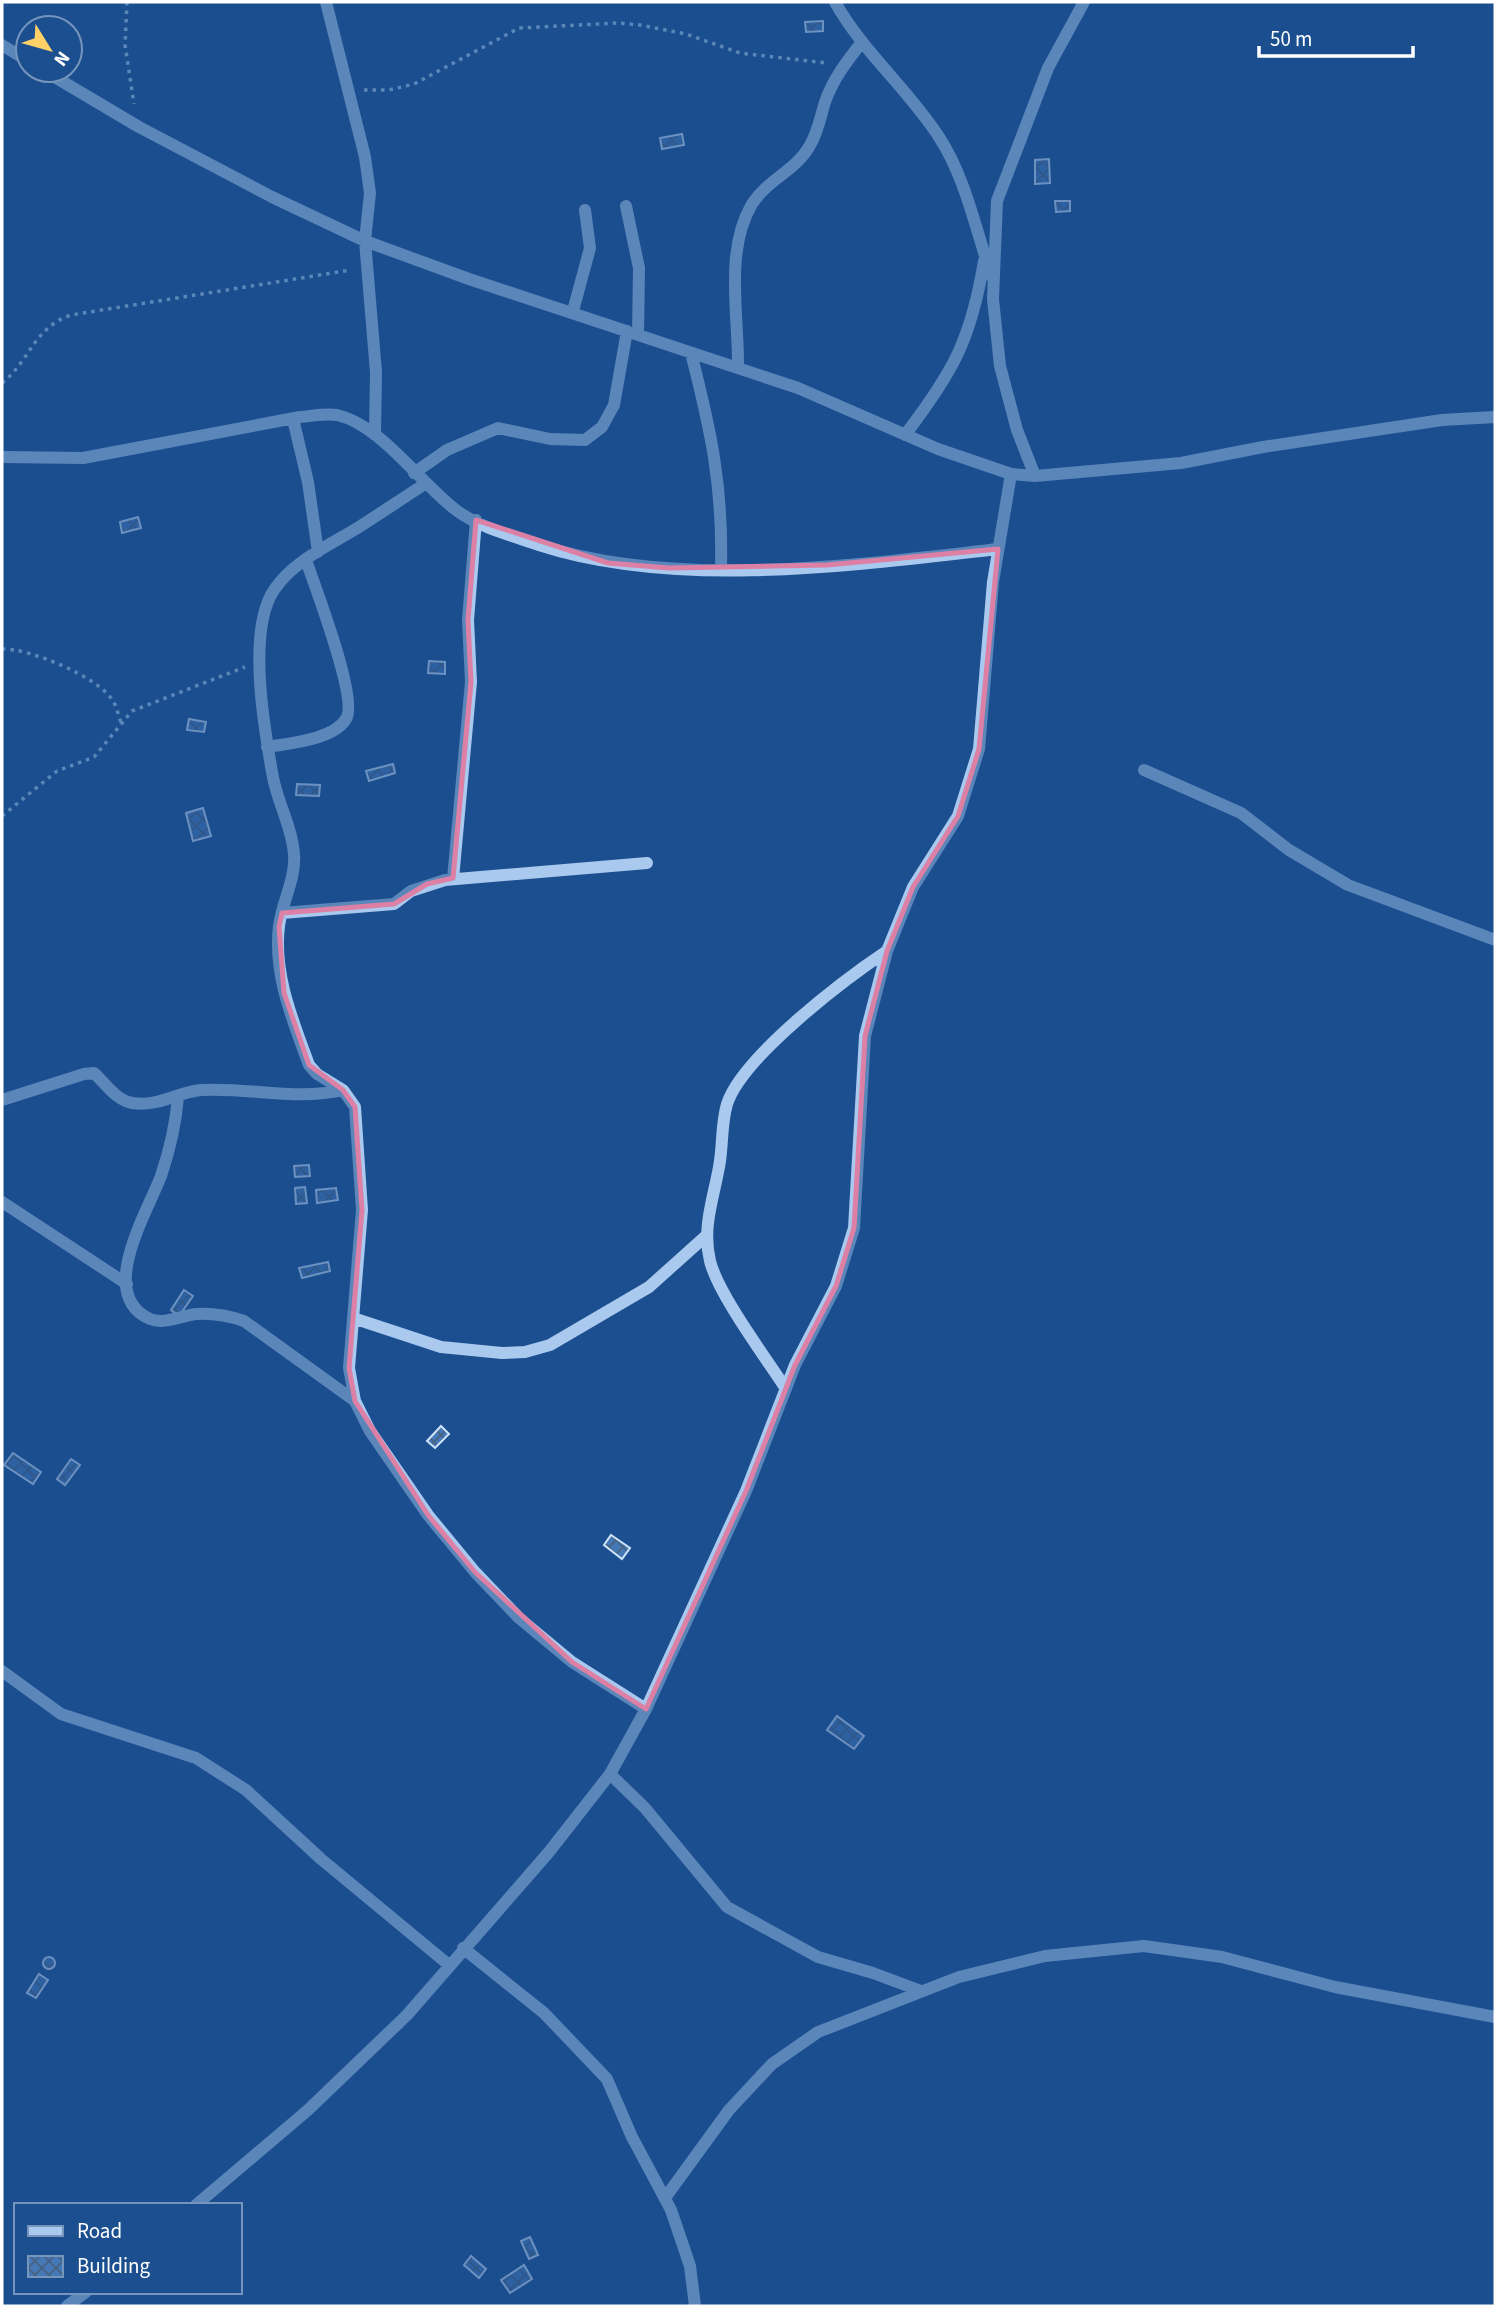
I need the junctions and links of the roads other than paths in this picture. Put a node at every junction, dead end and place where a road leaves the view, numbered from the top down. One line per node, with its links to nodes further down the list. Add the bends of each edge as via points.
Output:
1 (326, 2): 8 (street, via 370,193)
2 (835, 2): 4 (street)
3 (1084, 2): 10 (street, via 1048,68 997,201)
4 (862, 42): 9 (street, via 940,138 958,174); 14 (street, via 834,81 803,158 769,184 752,204 743,226 736,296)
5 (67, 84): 8 (street, via 272,197)
6 (626, 206): 12 (street, via 639,268)
7 (585, 210): 11 (street, via 590,248)
8 (365, 241): 11 (street); 17 (street, via 376,372)
9 (985, 258): 10 (street); 18 (street, via 971,326 957,359)
10 (994, 284): 22 (street, via 1000,366)
11 (573, 312): 12 (street)
12 (632, 333): 13 (street); 20 (street, via 614,405 603,427 585,440 550,439 498,428 447,450)
13 (691, 353): 14 (street); 28 (street, via 714,444 723,513)
14 (738, 369): 18 (street, via 798,388)
15 (1495, 417): 22 (street, via 1442,420 1181,463)
16 (293, 419): 17 (street, via 335,415); 19 (street, via 83,458); 26 (street)
17 (375, 435): 20 (street)
18 (905, 435): 21 (street)
19 (2, 457)
20 (414, 473): 23 (street)
21 (1011, 474): 22 (street); 25 (street)
22 (1035, 476)
23 (425, 484): 24 (street, via 459,513); 26 (street)
24 (476, 520): 28 (street, via 541,545 608,563); 32 (street, via 468,620 470,695)
25 (998, 549): 28 (street, via 827,565); 35 (street, via 979,749 958,816 913,887)
26 (318, 552): 27 (street)
27 (306, 560): 29 (street, via 272,592 260,659 259,694); 29 (street, via 351,706 346,719 332,731)
28 (722, 568)
29 (267, 747): 33 (street, via 294,855)
30 (1144, 770): 34 (street, via 1241,813 1289,850 1348,885)
31 (648, 863): 32 (street)
32 (453, 879): 33 (street, via 427,884 394,904)
33 (282, 913): 36 (street, via 278,953 284,993 309,1065)
34 (1495, 940)
35 (887, 951): 40 (street, via 821,1000 739,1083 727,1104); 43 (street, via 865,1036 854,1228 836,1286)
36 (343, 1090): 37 (street, via 292,1094 203,1090); 42 (street, via 355,1107 362,1210)
37 (178, 1097): 38 (street, via 162,1103 130,1102 119,1098 94,1073 85,1073); 41 (street, via 165,1163 130,1253)
38 (2, 1100)
39 (2, 1202): 41 (street)
40 (707, 1236): 42 (street, via 649,1287 550,1345 524,1352 441,1347); 43 (street, via 710,1263 724,1291)
41 (127, 1284): 44 (street, via 128,1301 151,1319 161,1322 225,1314 244,1321)
42 (353, 1318): 44 (street, via 349,1368)
43 (786, 1389): 46 (street, via 746,1491)
44 (355, 1401): 46 (street, via 370,1432 428,1515 475,1572 519,1618 572,1662)
45 (2, 1671): 49 (street, via 61,1714 196,1758 246,1790)
46 (646, 1709): 47 (street)
47 (610, 1774): 48 (street, via 549,1852); 50 (street, via 645,1808 727,1908 818,1957)
48 (463, 1948): 49 (street); 52 (street, via 544,2013 607,2079)
49 (449, 1965): 53 (street, via 407,2015 308,2110)
50 (921, 1991): 51 (street, via 1045,1956 1144,1946 1222,1957 1335,1987); 52 (street, via 818,2032 772,2064 729,2109)
51 (1495, 2017)
52 (665, 2198): 56 (street, via 690,2266)
53 (198, 2203)
54 (83, 2294): 55 (street)
55 (67, 2306)
56 (695, 2306)

